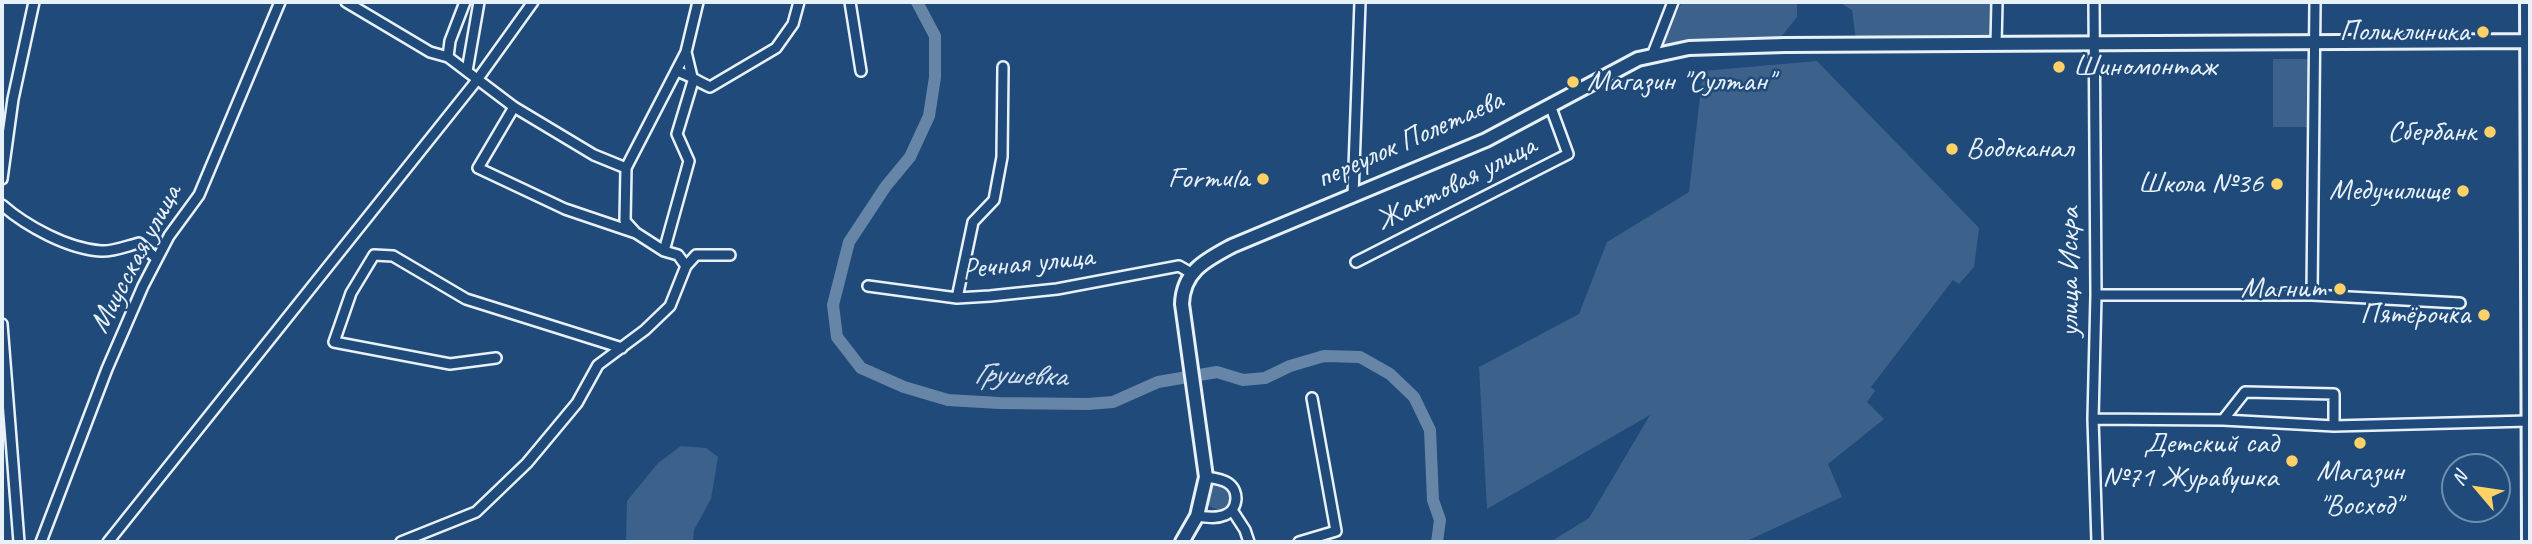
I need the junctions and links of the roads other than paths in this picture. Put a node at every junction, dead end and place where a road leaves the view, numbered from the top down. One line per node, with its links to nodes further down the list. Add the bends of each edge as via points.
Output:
1 (34, 2): 33 (street)
2 (346, 2): 16 (street)
3 (465, 2): 23 (street)
4 (479, 2): 25 (street)
5 (533, 2): 28 (street)
6 (698, 2): 21 (street)
7 (799, 2): 29 (street, via 793,24 776,48 710,87)
8 (850, 2): 27 (street)
9 (1360, 2): 34 (street)
10 (1673, 2): 22 (street)
11 (1997, 2): 20 (street)
12 (2094, 2): 19 (street, улица Искра)
13 (2315, 2): 18 (street)
14 (2527, 2): 17 (main road)
15 (275, 4): 39 (street, Миусская улица, via 198,195)
16 (359, 5): 23 (street, via 430,52)
17 (2529, 41): 18 (main road, переулок Полетаева); 52 (main road)
18 (2315, 42): 19 (main road, переулок Полетаева); 45 (street)
19 (2094, 43): 20 (main road, переулок Полетаева); 44 (street, улица Искра)
20 (1996, 44): 22 (main road, переулок Полетаева, via 1703,47)
21 (686, 52): 26 (street); 29 (street)
22 (1652, 56): 30 (main road, переулок Полетаева)
23 (448, 57): 25 (street)
24 (1003, 67): 46 (street, via 1002,157 994,201 973,222)
25 (467, 71): 28 (street)
26 (676, 71): 29 (street); 32 (street)
27 (861, 71)
28 (477, 80): 31 (street); 61 (street)
29 (693, 81): 37 (street, via 677,134 689,161)
30 (1550, 105): 34 (main road, переулок Полетаева, via 1486,139); 40 (street, Жактовая улица, via 1568,154)
31 (514, 107): 32 (street, via 594,155); 36 (street, via 478,168 565,209)
32 (626, 168): 36 (street, via 625,221)
33 (2, 179)
34 (1353, 195): 42 (main road, переулок Полетаева, via 1232,246)
35 (2, 205): 39 (street, via 22,222 68,243 102,252 139,243)
36 (636, 233): 37 (street)
37 (664, 251): 41 (street, via 678,255)
38 (730, 255): 41 (street, via 696,255)
39 (157, 259): 60 (street, Миусская улица, via 107,369)
40 (1356, 262)
41 (686, 266): 49 (street, via 670,306)
42 (1191, 273): 46 (street, Речная улица, via 1179,266 1057,289); 56 (main road, via 1182,291 1182,304)
43 (868, 286): 46 (street, Речная улица)
44 (2096, 295): 45 (street); 53 (street, улица Искра)
45 (2312, 295): 47 (street)
46 (957, 298)
47 (2460, 303)
48 (2, 324): 59 (street)
49 (622, 348): 50 (street, via 466,299 393,256 374,255 351,293 334,342 450,364); 62 (street, via 598,365 577,403 527,463 476,512)
50 (496, 358)
51 (1312, 398): 65 (street, via 1336,531)
52 (2529, 415): 55 (street); 67 (main road)
53 (2092, 419): 54 (street); 66 (street, улица Искра)
54 (2223, 420): 55 (street); 55 (street, via 2245,392 2334,394)
55 (2334, 426)
56 (1206, 477): 57 (street, via 1233,488 1236,500); 58 (main road)
57 (1232, 510): 58 (street, via 1221,517); 64 (street)
58 (1197, 516): 63 (main road)
59 (19, 542)
60 (41, 542)
61 (107, 542)
62 (401, 542)
63 (1182, 542)
64 (1249, 542)
65 (1299, 542)
66 (2097, 542)
67 (2529, 542)

